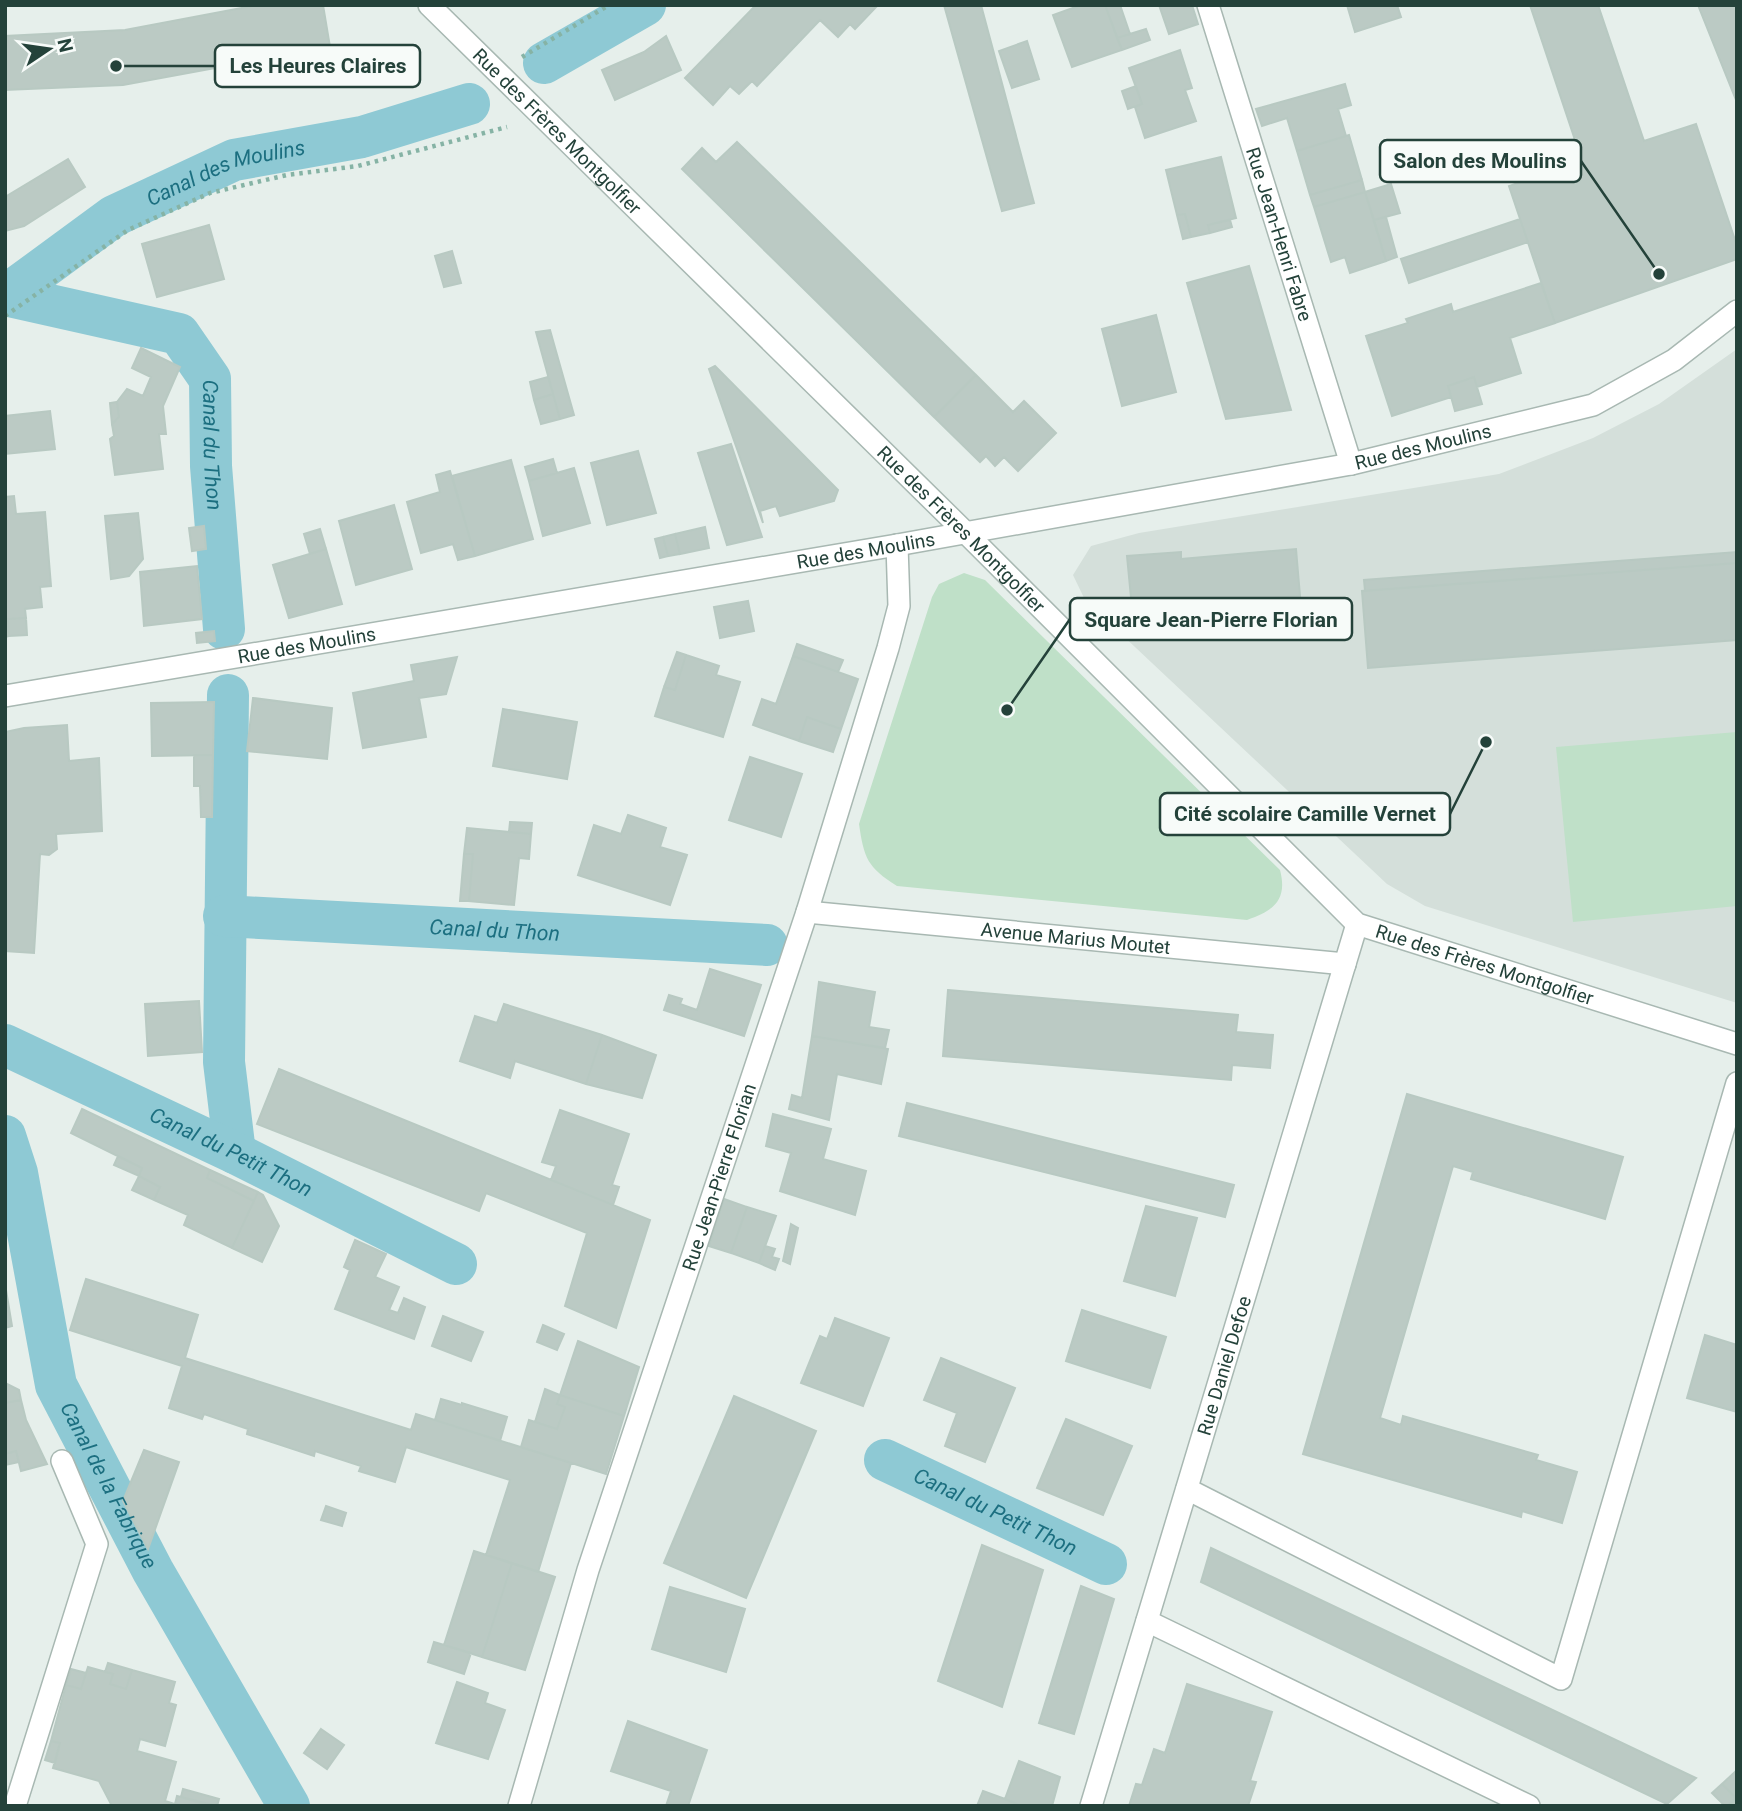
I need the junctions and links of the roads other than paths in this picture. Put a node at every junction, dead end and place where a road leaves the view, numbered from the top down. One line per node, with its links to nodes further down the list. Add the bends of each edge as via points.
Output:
1 (429, 5): 5 (street, Rue des Frères Montgolfier)
2 (1208, 5): 4 (street, Rue Jean-Henri Fabre)
3 (1737, 311): 4 (street, Rue des Moulins, via 1674,360 1594,405)
4 (1351, 464): 5 (street, Rue des Moulins)
5 (967, 533): 6 (street, Rue des Moulins); 9 (street, Rue des Frères Montgolfier)
6 (897, 545): 7 (street, Rue des Moulins); 8 (street, Rue Jean-Pierre Florian, via 900,606)
7 (5, 696)
8 (807, 912): 10 (street, Avenue Marius Moutet); 17 (street, Rue Jean-Pierre Florian, via 589,1570)
9 (1357, 924): 10 (street, Rue Daniel Defoe); 11 (street, Rue des Frères Montgolfier)
10 (1345, 964): 14 (street, Rue Daniel Defoe)
11 (1737, 1044)
12 (1737, 1083): 14 (street, via 1562,1679)
13 (62, 1461): 16 (street, via 97,1545)
14 (1187, 1489): 15 (street, Rue Daniel Defoe)
15 (1147, 1621): 18 (street, Rue Daniel Defoe); 19 (street)
16 (15, 1806)
17 (519, 1806)
18 (1091, 1806)
19 (1530, 1806)

